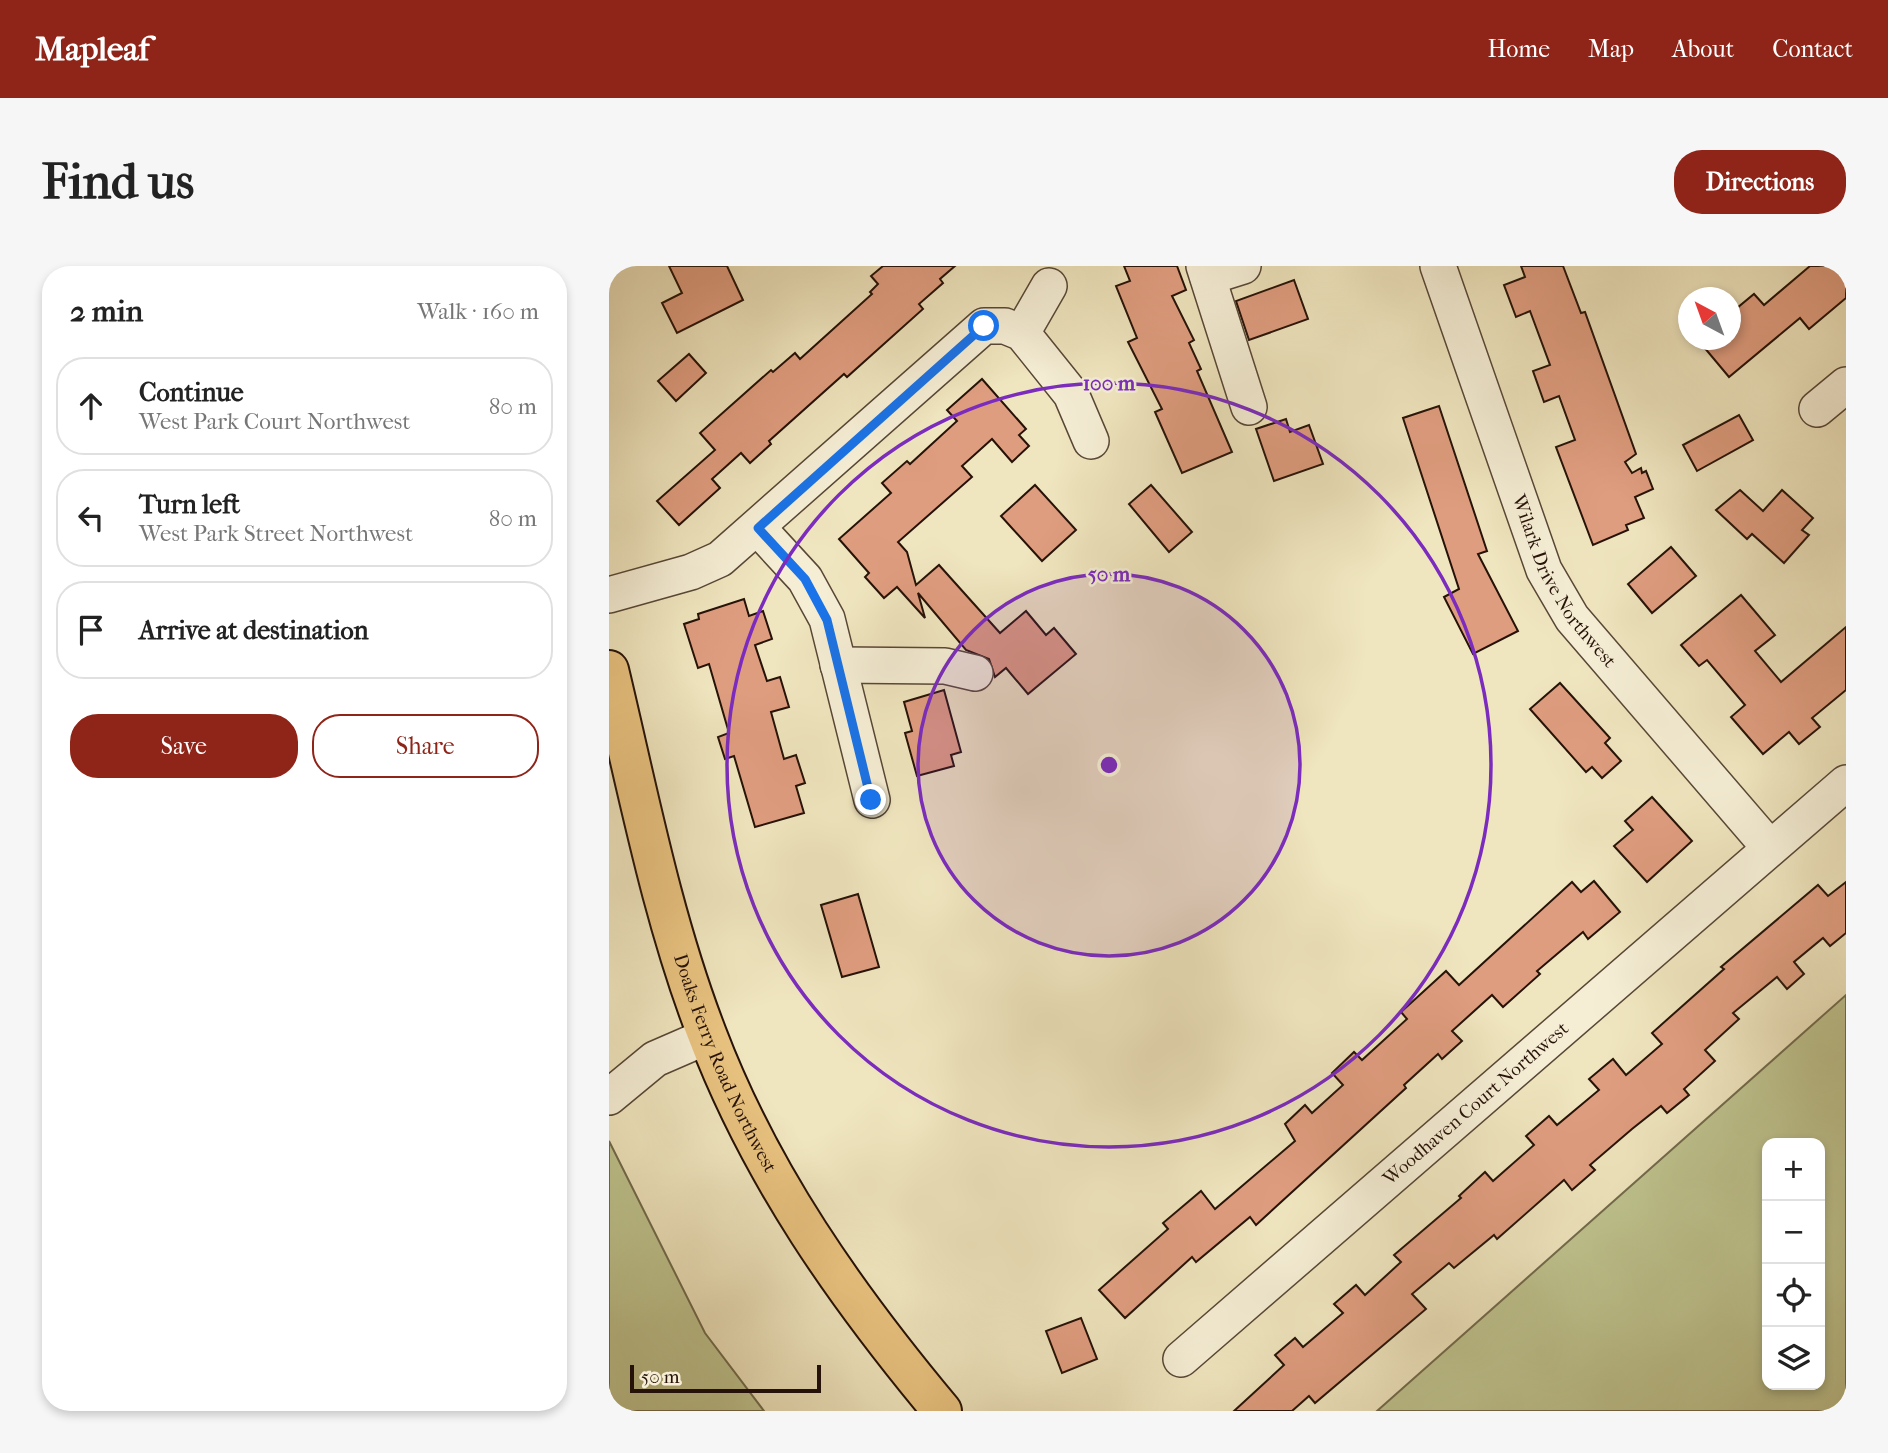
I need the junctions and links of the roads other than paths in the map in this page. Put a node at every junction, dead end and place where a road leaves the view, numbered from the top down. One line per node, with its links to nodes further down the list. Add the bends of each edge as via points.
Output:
1 (1243, 266): 3 (street)
2 (1438, 266): 17 (street, Wilark Drive Northwest, via 1544,570 1604,657)
3 (1206, 271): 7 (street)
4 (1049, 286): 5 (street)
5 (1022, 333): 9 (street, via 1071,394); 10 (street, via 1005,326 984,326)
6 (1846, 385): 8 (street)
7 (1249, 407)
8 (1817, 409)
9 (1091, 441)
10 (758, 528): 11 (street, via 720,559 701,568); 12 (street, via 816,595)
11 (609, 595)
12 (838, 665): 14 (street, via 944,666); 16 (street)
13 (609, 670): 18 (main road, Doaks Ferry Road Northwest, via 672,922)
14 (975, 673)
15 (1846, 783): 17 (street, Woodhaven Court Northwest)
16 (871, 800)
17 (1770, 848): 20 (street, Woodhaven Court Northwest)
18 (708, 1036): 19 (street, via 655,1059); 21 (main road, Doaks Ferry Road Northwest, via 747,1126 804,1231)
19 (609, 1097)
20 (1181, 1359)
21 (942, 1411)

